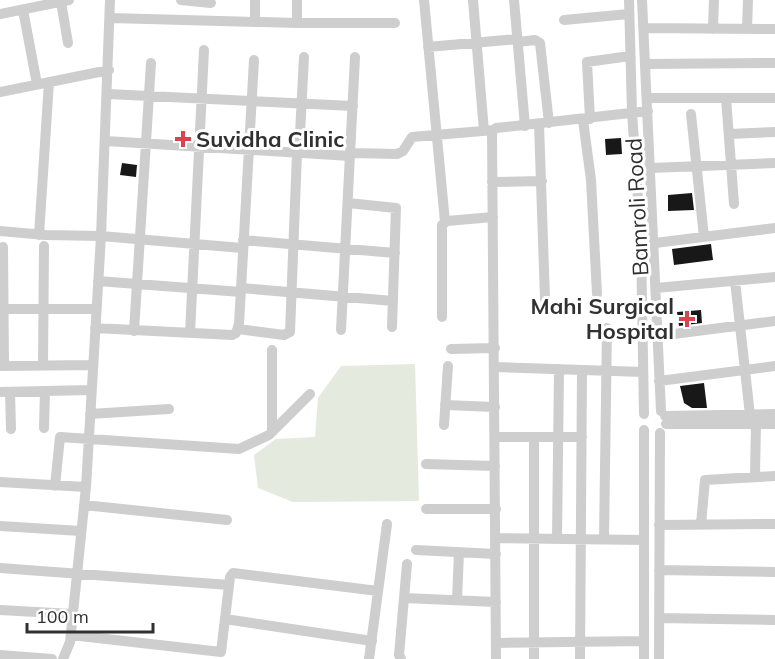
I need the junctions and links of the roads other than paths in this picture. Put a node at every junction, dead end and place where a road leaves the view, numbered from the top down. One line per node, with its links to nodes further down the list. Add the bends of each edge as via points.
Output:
1 (110, 0): 17 (street)
2 (181, 0): 13 (street)
3 (255, 0): 20 (street)
4 (297, 0): 21 (street)
5 (424, 0): 30 (street)
6 (473, 0): 28 (street)
7 (514, 0): 27 (street)
8 (629, 0): 16 (street, Bamroli Road)
9 (642, 0): 23 (street, Bamroli Road)
10 (714, 0): 24 (street)
11 (748, 0): 25 (street)
12 (65, 1): 14 (street); 29 (street)
13 (211, 2): 19 (street)
14 (23, 10): 15 (street); 42 (street)
15 (0, 14)
16 (629, 14): 18 (street); 32 (street, Bamroli Road)
17 (111, 18): 19 (street); 39 (street)
18 (564, 20)
19 (210, 21): 20 (street)
20 (255, 22): 21 (street)
21 (297, 23): 22 (street)
22 (395, 23)
23 (644, 28): 24 (street); 38 (street, Bamroli Road)
24 (713, 29): 25 (street)
25 (747, 29): 26 (street)
26 (775, 29)
27 (518, 40): 28 (street); 57 (street, via 540,43); 58 (street)
28 (476, 42): 30 (street); 59 (street)
29 (68, 43)
30 (428, 48): 62 (street)
31 (204, 50): 46 (street)
32 (630, 56): 54 (street, Bamroli Road); 56 (street, via 586,62)
33 (304, 57): 51 (street)
34 (356, 57): 52 (street)
35 (254, 60): 50 (street)
36 (151, 63): 45 (street)
37 (775, 63): 38 (street)
38 (646, 64): 47 (street, Bamroli Road)
39 (109, 70): 41 (street); 44 (street)
40 (0, 78): 43 (street)
41 (49, 82): 42 (street); 81 (street)
42 (37, 84): 43 (street)
43 (1, 92)
44 (108, 94): 45 (street); 63 (street)
45 (149, 96): 46 (street); 64 (street)
46 (201, 98): 50 (street); 65 (street)
47 (647, 98): 48 (street); 53 (street, Bamroli Road)
48 (726, 98): 49 (street); 61 (street)
49 (775, 98)
50 (252, 100): 51 (street); 66 (street)
51 (302, 102): 52 (street); 67 (street)
52 (353, 106): 68 (street)
53 (648, 111): 54 (street); 72 (street, Bamroli Road)
54 (632, 112): 56 (street); 132 (street, Bamroli Road, via 641,245)
55 (692, 114): 70 (street)
56 (586, 119): 57 (street); 101 (street)
57 (544, 124): 58 (street); 73 (street)
58 (525, 126): 59 (street)
59 (489, 130): 62 (street); 74 (street)
60 (775, 132): 61 (street)
61 (729, 134): 71 (street)
62 (435, 135): 68 (street, via 412,137 397,154); 78 (street)
63 (106, 141): 64 (street); 82 (street)
64 (146, 144): 65 (street); 84 (street)
65 (198, 147): 66 (street); 85 (street)
66 (248, 150): 67 (street); 87 (street)
67 (298, 153): 68 (street); 88 (street)
68 (350, 155): 75 (street)
69 (775, 163): 71 (street)
70 (698, 166): 71 (street); 72 (street); 83 (street)
71 (731, 166): 76 (street)
72 (651, 168): 86 (street, Bamroli Road)
73 (542, 181): 74 (street); 103 (street)
74 (492, 182): 77 (street)
75 (348, 203): 91 (street); 92 (street, via 396,208)
76 (734, 204)
77 (493, 217): 78 (street); 119 (street)
78 (445, 222): 108 (street)
79 (775, 228): 83 (street)
80 (0, 231): 81 (street)
81 (39, 235): 82 (street)
82 (101, 236): 84 (street); 94 (street)
83 (704, 237): 86 (street)
84 (140, 239): 85 (street); 96 (street)
85 (194, 242): 87 (street); 97 (street)
86 (655, 243): 98 (street, Bamroli Road)
87 (243, 244): 88 (street); 99 (street)
88 (293, 244): 91 (street); 100 (street)
89 (44, 246): 106 (street)
90 (3, 247): 105 (street)
91 (345, 248): 92 (street); 102 (street)
92 (395, 253): 104 (street)
93 (775, 277): 95 (street)
94 (98, 281): 96 (street); 107 (street)
95 (735, 281): 98 (street); 110 (street)
96 (137, 285): 97 (street); 116 (street)
97 (192, 288): 99 (street); 117 (street)
98 (656, 288): 118 (street, Bamroli Road)
99 (241, 290): 100 (street); 114 (street)
100 (291, 292): 102 (street); 114 (street, via 289,334)
101 (597, 294)
102 (343, 297): 104 (street); 115 (street)
103 (546, 299)
104 (393, 301): 111 (street)
105 (2, 309): 106 (street); 123 (street)
106 (43, 309): 107 (street); 124 (street)
107 (96, 309): 112 (street)
108 (442, 317)
109 (775, 321): 110 (street)
110 (740, 325): 118 (street); 129 (street)
111 (392, 327)
112 (95, 328): 116 (street); 122 (street)
113 (607, 328): 131 (street)
114 (238, 329): 117 (street, via 232,335)
115 (341, 330)
116 (134, 331): 117 (street)
117 (190, 333)
118 (658, 336): 133 (street, Bamroli Road)
119 (495, 348): 120 (street); 127 (street)
120 (451, 349)
121 (272, 350): 151 (street)
122 (93, 365): 124 (street); 134 (street)
123 (2, 366): 124 (street)
124 (43, 366)
125 (448, 366): 138 (street)
126 (775, 366): 129 (street)
127 (495, 367): 128 (street); 139 (street)
128 (559, 369): 130 (street); 154 (street)
129 (745, 370): 133 (street); 144 (street)
130 (582, 371): 131 (street); 155 (street)
131 (606, 372): 132 (street); 178 (street)
132 (643, 372): 142 (street, Bamroli Road)
133 (660, 381): 145 (street, Bamroli Road)
134 (91, 390): 135 (street); 141 (street)
135 (45, 391): 136 (street); 148 (street)
136 (5, 392): 149 (street)
137 (310, 394): 151 (street)
138 (445, 405): 139 (street); 147 (street)
139 (495, 407): 152 (street)
140 (169, 409): 141 (street)
141 (90, 414): 156 (street)
142 (644, 414): 145 (street, via 652,409); 150 (street, Bamroli Road)
143 (775, 414): 144 (street)
144 (753, 419): 145 (street); 146 (street); 159 (street)
145 (663, 421): 150 (street, via 651,434); 171 (street, Bamroli Road)
146 (775, 424)
147 (444, 425)
148 (44, 428)
149 (11, 429)
150 (644, 430): 179 (street)
151 (272, 432): 156 (street, via 239,449)
152 (495, 437): 153 (street); 158 (street)
153 (534, 437): 154 (street); 174 (street)
154 (558, 437): 155 (street); 176 (street)
155 (582, 437): 177 (street)
156 (88, 440): 162 (street, via 59,439); 163 (street)
157 (426, 464): 158 (street)
158 (495, 466): 166 (street)
159 (755, 476): 160 (street); 169 (street, via 705,480)
160 (775, 476)
161 (0, 482): 162 (street)
162 (55, 486): 163 (street)
163 (86, 488): 164 (street)
164 (84, 505): 167 (street); 173 (street)
165 (426, 509): 166 (street)
166 (495, 509): 175 (street)
167 (227, 520)
168 (387, 524): 189 (street)
169 (701, 524): 170 (street); 171 (street)
170 (775, 524)
171 (659, 525): 185 (street, Bamroli Road)
172 (0, 526): 173 (street)
173 (81, 531): 187 (street)
174 (534, 537): 175 (street); 176 (street); 202 (street)
175 (496, 538): 182 (street)
176 (557, 538): 177 (street)
177 (581, 538): 178 (street); 200 (street)
178 (604, 539): 179 (street)
179 (644, 540): 201 (street)
180 (416, 550): 181 (street)
181 (459, 552): 182 (street); 191 (street)
182 (496, 554): 192 (street)
183 (407, 564): 190 (street)
184 (0, 568): 187 (street)
185 (659, 570): 186 (street); 195 (street, Bamroli Road)
186 (775, 572)
187 (77, 573): 188 (street); 194 (street)
188 (229, 585): 189 (street, via 231,574 235,573); 196 (street)
189 (378, 591): 199 (street)
190 (404, 598): 191 (street); 208 (street)
191 (457, 600): 192 (street)
192 (496, 602): 203 (street)
193 (0, 610): 194 (street)
194 (72, 614): 198 (street)
195 (659, 618): 197 (street); 213 (street, Bamroli Road)
196 (225, 619): 198 (street, via 220,652); 199 (street)
197 (775, 620)
198 (71, 635): 206 (street)
199 (372, 641): 207 (street)
200 (580, 641): 201 (street); 202 (street); 211 (street)
201 (644, 641): 212 (street)
202 (534, 642): 203 (street); 210 (street)
203 (496, 643): 209 (street)
204 (0, 655): 205 (street)
205 (52, 659)
206 (63, 659)
207 (369, 659)
208 (401, 659)
209 (496, 659)
210 (534, 659)
211 (580, 659)
212 (644, 659)
213 (659, 659)

